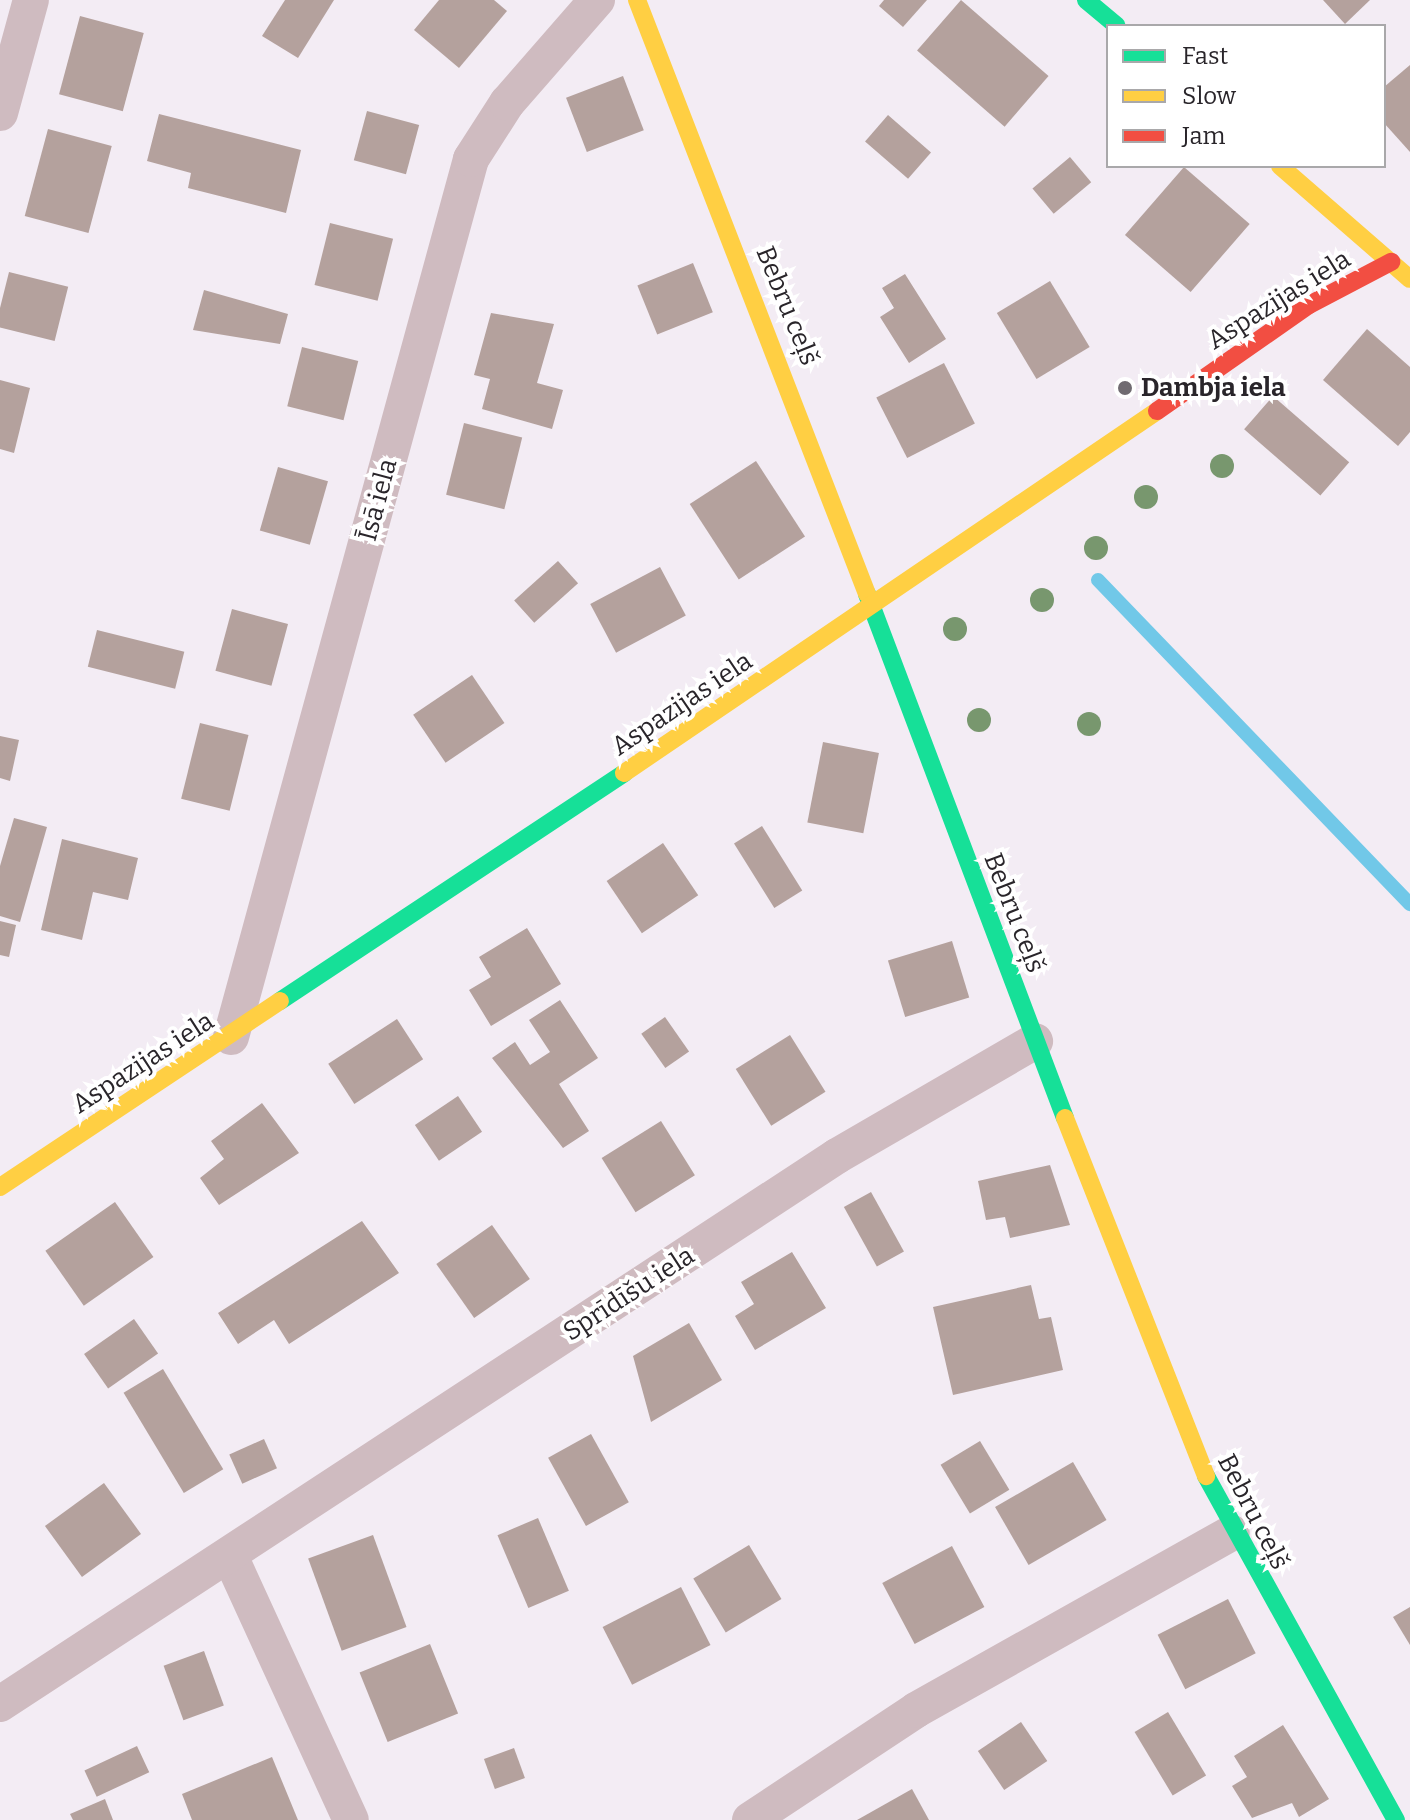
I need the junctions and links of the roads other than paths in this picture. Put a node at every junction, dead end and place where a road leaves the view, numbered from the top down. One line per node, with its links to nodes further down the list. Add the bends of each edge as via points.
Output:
1 (31, 0): 6 (street)
2 (597, 0): 10 (street, Īsā iela, via 507,103 471,159)
3 (637, 0): 9 (street, Bebru ceļš, via 863,570)
4 (1086, 0): 5 (street)
5 (1115, 24)
6 (0, 113)
7 (1283, 168): 8 (street)
8 (1404, 262): 9 (street, Aspazijas iela, via 1309,305)
9 (870, 610): 10 (street, Aspazijas iela); 11 (street, Bebru ceļš)
10 (231, 1037): 12 (street, Aspazijas iela)
11 (1035, 1041): 13 (street, Bebru ceļš); 14 (street, Sprīdīšu iela, via 837,1156)
12 (0, 1187)
13 (1232, 1533): 17 (street, via 916,1710); 18 (street, Bebru ceļš)
14 (230, 1556): 15 (street, Sprīdīšu iela); 16 (street)
15 (0, 1704)
16 (351, 1820)
17 (750, 1820)
18 (1396, 1820)

